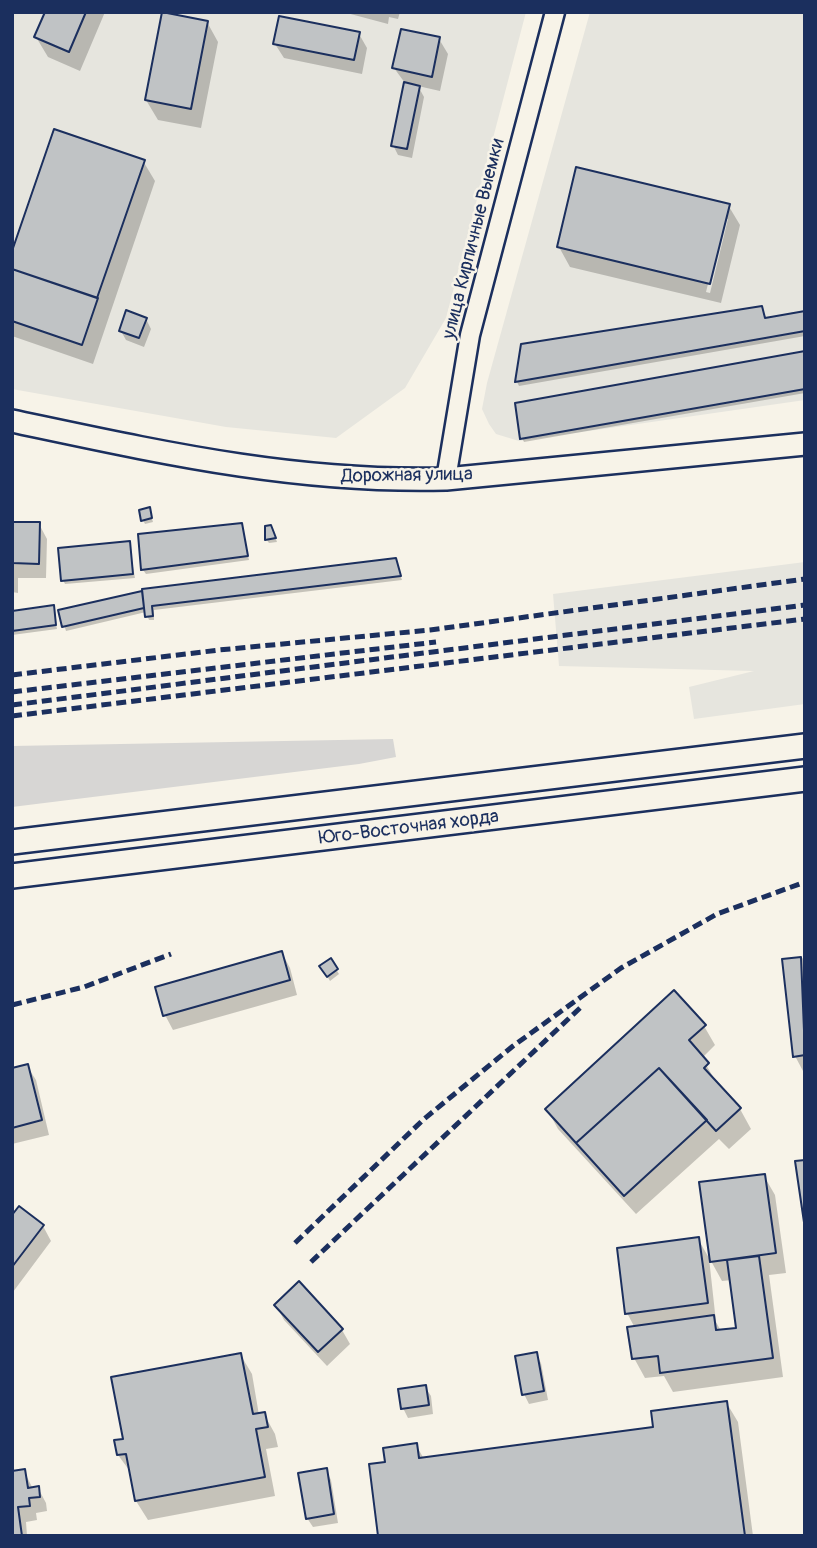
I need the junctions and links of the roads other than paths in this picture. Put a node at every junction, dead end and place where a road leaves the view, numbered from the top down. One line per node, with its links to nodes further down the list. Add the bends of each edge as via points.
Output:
1 (555, 12): 4 (street, улица Кирпичные Выемки, via 470,335)
2 (12, 421): 4 (main road, Дорожная улица, via 225,465 317,477)
3 (805, 444): 4 (main road, Дорожная улица)
4 (446, 479)
5 (805, 746): 7 (main road, Юго-Восточная хорда)
6 (805, 779): 8 (main road, Юго-Восточная хорда)
7 (12, 842)
8 (12, 876)

